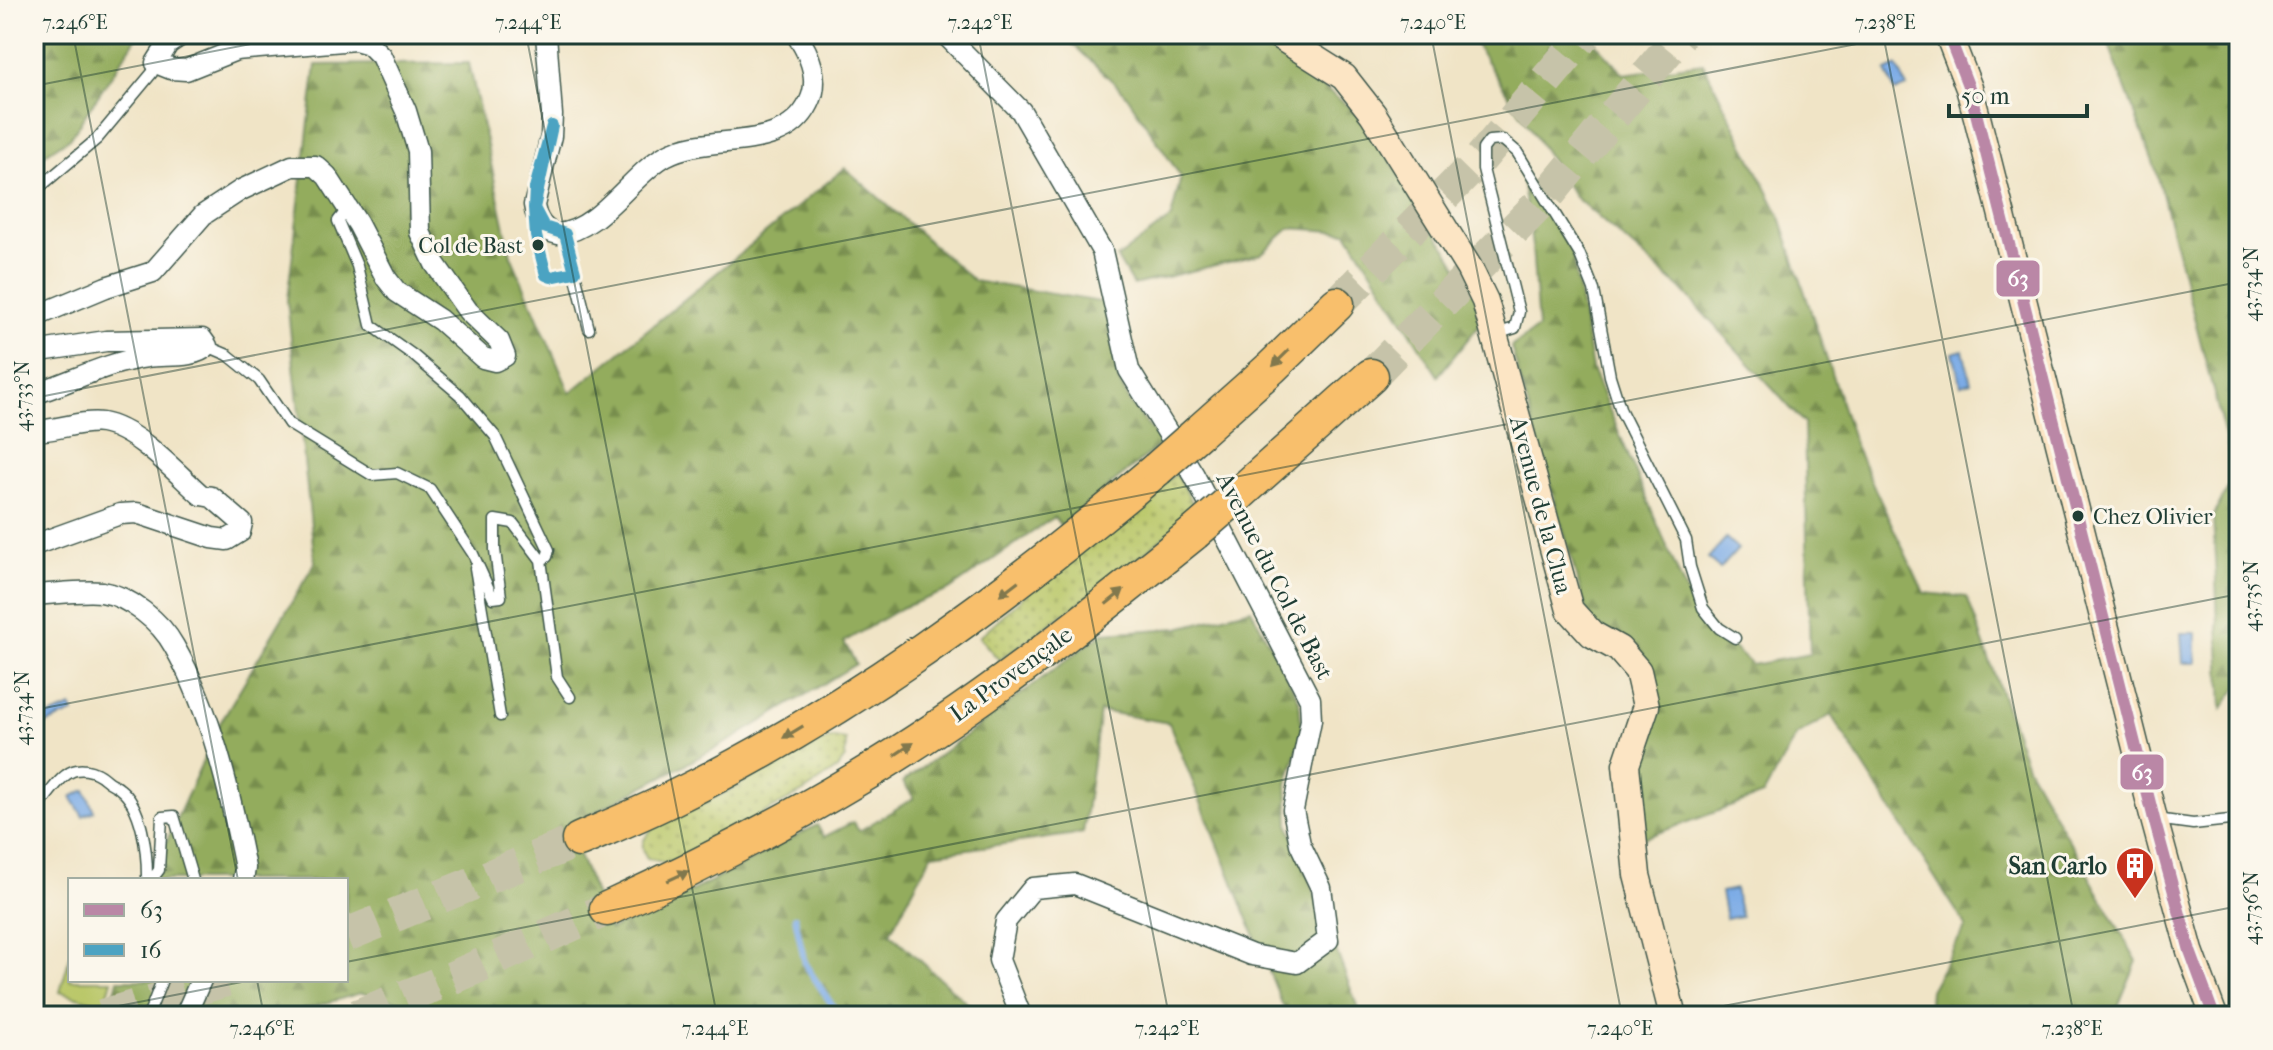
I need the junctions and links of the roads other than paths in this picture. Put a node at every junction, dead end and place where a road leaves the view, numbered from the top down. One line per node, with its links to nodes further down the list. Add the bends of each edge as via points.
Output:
1 (183, 34): 7 (street, via 168,44)
2 (546, 34): 10 (street, via 551,136 535,194)
3 (796, 34): 11 (street, via 815,80 808,107 795,121 769,135 700,143 666,155 582,227)
4 (945, 34): 42 (street, Avenue du Col de Bast, via 1021,111 1102,251 1129,370 1194,475 1310,699 1311,720 1293,810 1300,844 1321,888 1328,940 1297,963 1252,955 1075,884 1033,888 1006,921 999,960)
5 (1276, 34): 16 (street, Avenue de la Clua, via 1344,77 1373,114 1469,268)
6 (1953, 36): 30 (street, via 1993,175)
7 (156, 63): 8 (lane, via 97,139); 9 (street, via 186,70 259,46 355,40 369,44 381,56 418,151 420,232 435,264 468,311 499,341 505,356 495,361 483,358 397,292)
8 (34, 192)
9 (348, 208): 14 (street, via 316,166 292,166 203,215 153,272); 24 (lane, via 338,221 357,266 371,325 460,395 495,436 549,550)
10 (535, 215): 11 (street, via 549,232); 12 (lane, via 546,275)
11 (565, 234): 12 (lane)
12 (575, 272): 15 (lane)
13 (1337, 304): 32 (highway, one-way to 32, bridge, via 1157,469 1009,588 872,682 744,760)
14 (34, 317)
15 (589, 329)
16 (1494, 334): 26 (lane, via 1515,328 1519,312 1483,169 1483,149 1489,141 1503,140 1517,152 1580,255 1594,290 1621,411 1686,540 1703,608); 43 (street, Avenue de la Clua, via 1570,610 1638,671 1646,706 1626,765 1633,844)
17 (207, 346): 18 (street, via 191,337 106,341); 20 (street, via 191,353 123,361); 23 (lane, via 259,380 289,424 372,475 397,473 430,489)
18 (34, 352)
19 (1371, 376): 37 (highway, La Provençale, one-way to 19, bridge, via 777,826 869,772 1019,670 1194,533)
20 (34, 394)
21 (34, 431): 22 (street, via 100,423 124,431 242,523 240,532 227,540 137,513 120,514)
22 (34, 545)
23 (473, 554): 24 (lane, via 493,598 501,597 495,520 513,523); 28 (lane)
24 (541, 560): 27 (lane, via 557,677)
25 (34, 595): 36 (street, via 103,592 129,603 161,627 212,733)
26 (1735, 638)
27 (570, 697)
28 (500, 716)
29 (34, 813): 33 (lane, via 66,775 78,769 97,771 131,804 147,844)
30 (2154, 819): 31 (lane, via 2193,824); 44 (street, via 2190,951)
31 (2239, 819)
32 (579, 840)
33 (150, 878)
34 (153, 878): 35 (lane, via 159,870 162,817 174,816)
35 (192, 878)
36 (243, 878)
37 (607, 909)
38 (161, 982): 40 (lane)
39 (200, 982): 41 (street)
40 (148, 1016)
41 (185, 1016)
42 (1021, 1016)
43 (1673, 1016)
44 (2214, 1016)

